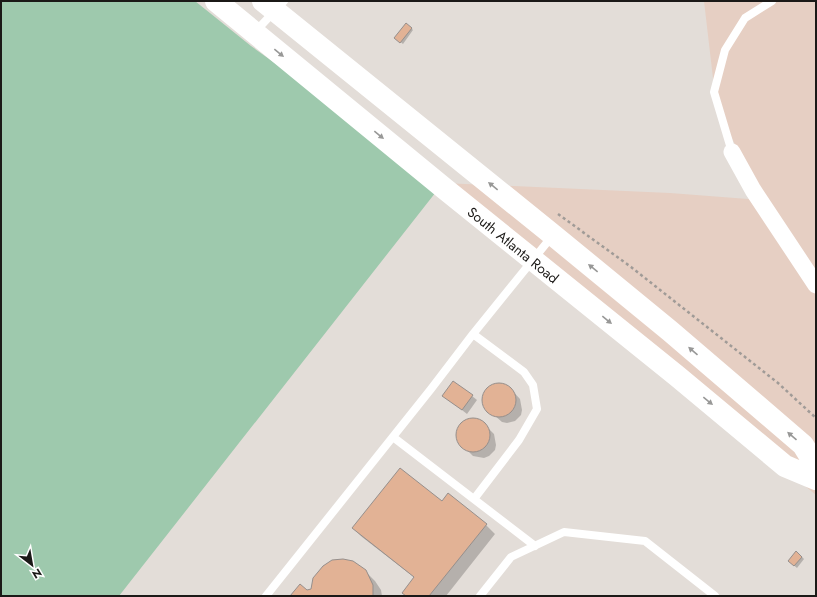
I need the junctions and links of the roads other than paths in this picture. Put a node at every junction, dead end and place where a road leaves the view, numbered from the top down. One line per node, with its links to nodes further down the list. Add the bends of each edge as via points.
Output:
1 (216, 1): 4 (main road, South Atlanta Road)
2 (772, 1): 5 (lane, via 745,18 725,50 714,92)
3 (274, 4): 4 (lane); 6 (main road, one-way to 3)
4 (254, 32): 7 (main road, South Atlanta Road, one-way to 7)
5 (732, 152): 8 (street, via 763,205)
6 (553, 235): 7 (lane); 11 (main road, one-way to 6, via 803,445)
7 (532, 261): 9 (lane); 12 (main road, South Atlanta Road, one-way to 12, via 785,466)
8 (816, 285)
9 (473, 334): 10 (lane); 13 (lane, via 524,372 533,385 538,409 519,440)
10 (393, 437): 13 (lane); 15 (lane)
11 (816, 466)
12 (816, 479)
13 (474, 499): 14 (lane)
14 (535, 546): 16 (lane, via 511,557); 17 (lane, via 564,532 644,541)
15 (266, 596)
16 (480, 596)
17 (715, 596)

